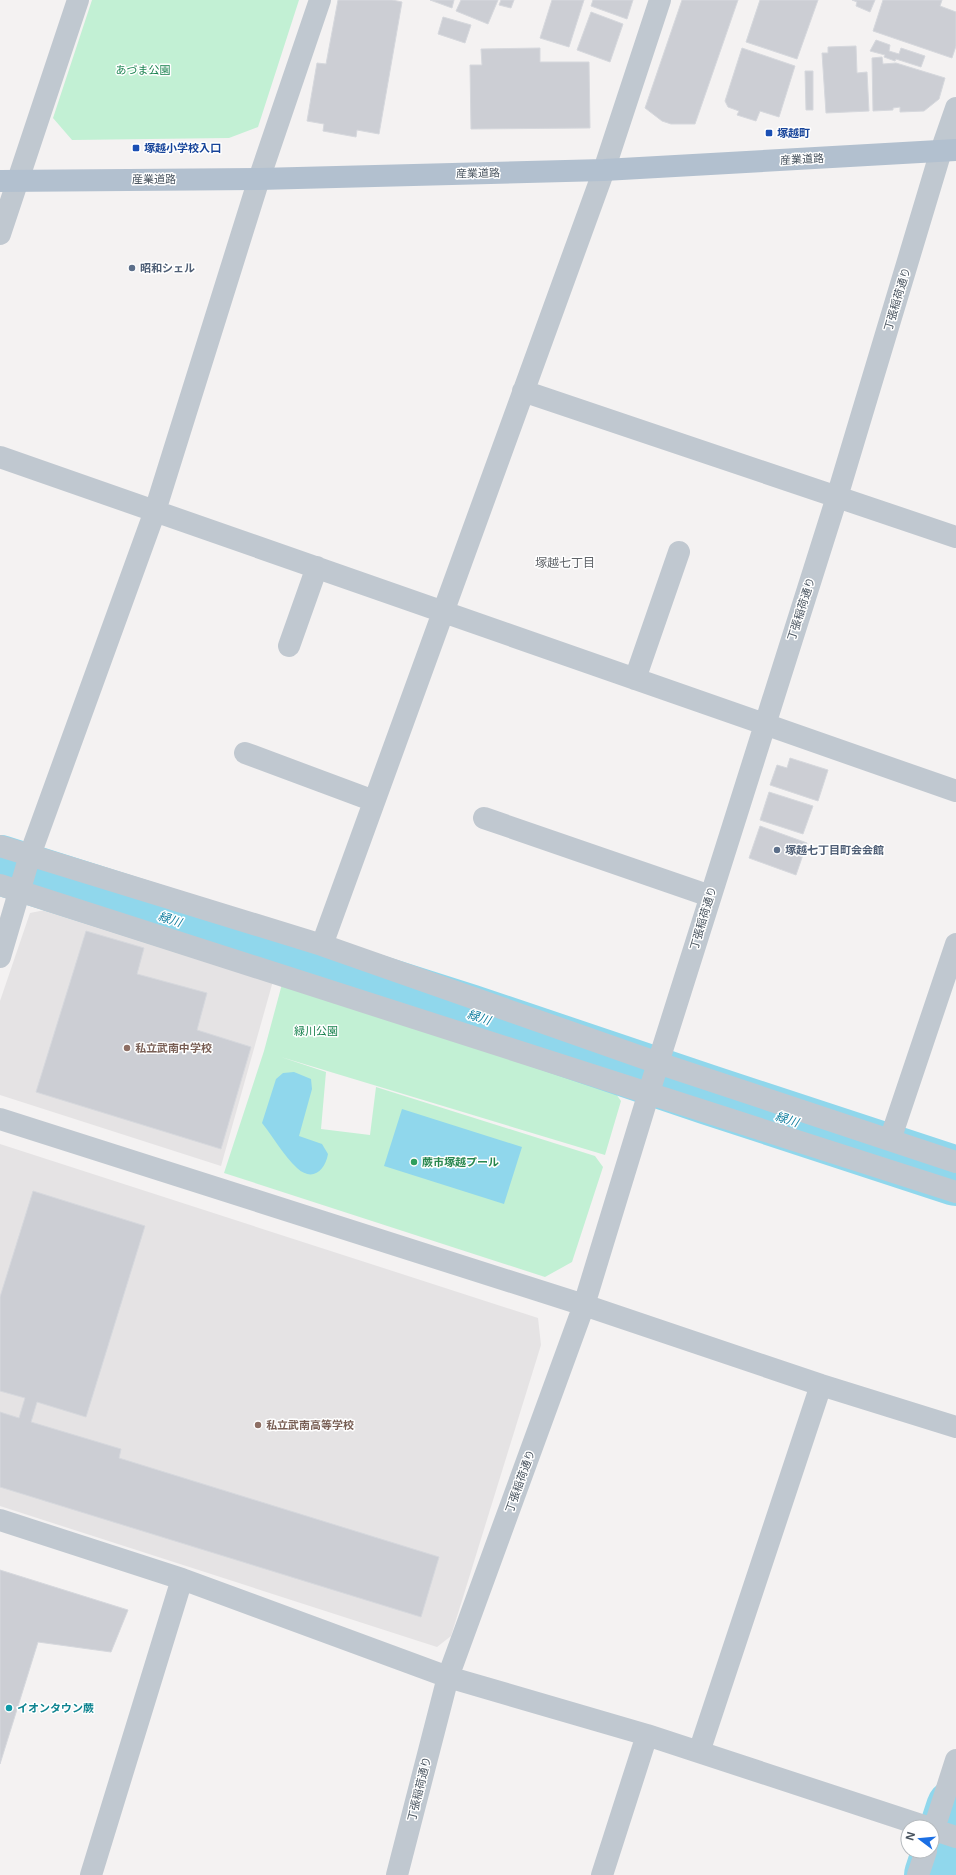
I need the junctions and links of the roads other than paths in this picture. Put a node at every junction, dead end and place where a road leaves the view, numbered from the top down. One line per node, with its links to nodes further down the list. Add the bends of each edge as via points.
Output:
1 (78, 0): 8 (street)
2 (320, 0): 7 (street)
3 (660, 0): 6 (street)
4 (956, 108): 5 (street, 丁張稲荷通り)
5 (949, 151): 6 (main road, 産業道路); 12 (street, 丁張稲荷通り)
6 (604, 170): 7 (main road, 産業道路); 10 (street)
7 (259, 179): 8 (main road, 産業道路); 13 (street)
8 (9, 180): 9 (street)
9 (0, 234)
10 (523, 391): 12 (street); 17 (street)
11 (0, 457): 13 (street)
12 (837, 497): 14 (street); 20 (street, 丁張稲荷通り)
13 (155, 511): 16 (street); 26 (street)
14 (956, 537)
15 (679, 552): 19 (street)
16 (317, 567): 17 (street); 18 (street)
17 (444, 612): 19 (street); 23 (street)
18 (289, 646)
19 (635, 679): 20 (street)
20 (764, 725): 22 (street); 28 (street, 丁張稲荷通り)
21 (245, 753): 23 (street)
22 (956, 791)
23 (374, 801): 29 (street)
24 (484, 818): 28 (street)
25 (0, 846): 26 (street)
26 (30, 856): 27 (street); 29 (street)
27 (13, 888): 31 (street); 33 (street)
28 (710, 896): 32 (street, 丁張稲荷通り)
29 (322, 944): 32 (street)
30 (956, 944): 35 (street)
31 (0, 957)
32 (657, 1064): 33 (street, 丁張稲荷通り); 35 (street)
33 (650, 1091): 37 (street); 38 (street, 丁張稲荷通り)
34 (0, 1119): 38 (street)
35 (890, 1140): 36 (street)
36 (956, 1162)
37 (956, 1192)
38 (584, 1305): 39 (street); 43 (street, 丁張稲荷通り)
39 (822, 1385): 40 (street); 45 (street)
40 (956, 1428)
41 (0, 1520): 42 (street)
42 (182, 1579): 43 (street); 50 (street)
43 (448, 1677): 44 (street); 51 (street, 丁張稲荷通り)
44 (647, 1735): 45 (street); 52 (street)
45 (699, 1752): 47 (street)
46 (956, 1760): 48 (street)
47 (900, 1819)
48 (939, 1819)
49 (923, 1859): 53 (street)
50 (91, 1875)
51 (397, 1875)
52 (602, 1875)
53 (918, 1875)

